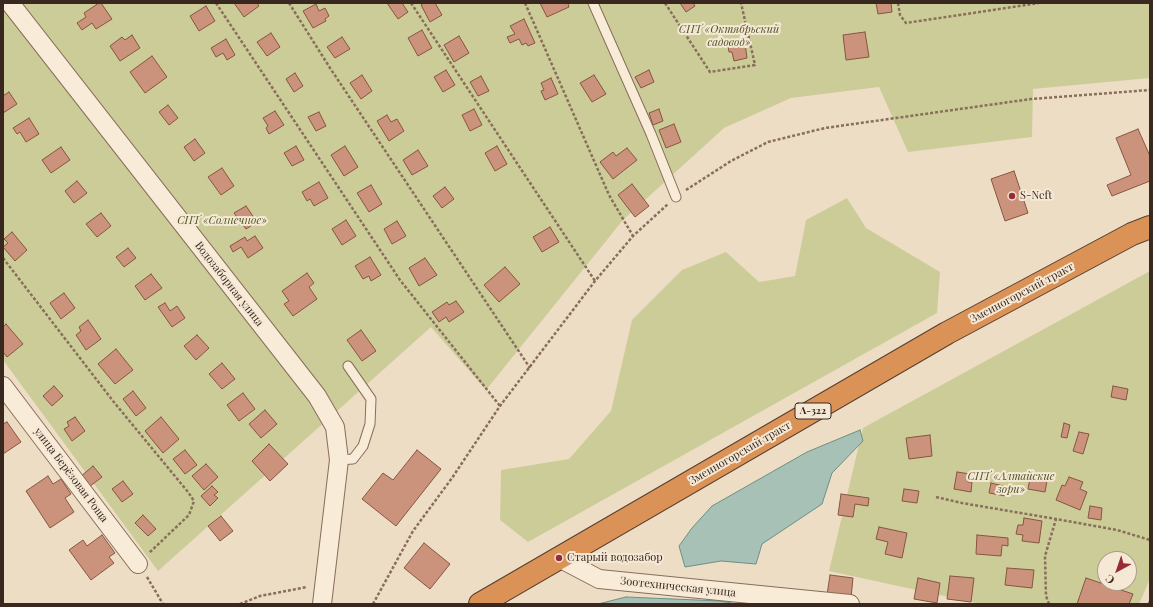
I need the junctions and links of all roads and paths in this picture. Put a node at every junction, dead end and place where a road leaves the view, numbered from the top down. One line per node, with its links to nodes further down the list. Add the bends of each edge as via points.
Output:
1 (10, 3): 21 (street, Водозаборная улица, via 317,396 335,427)
2 (216, 3): 20 (path, via 400,280)
3 (289, 3): 18 (path)
4 (411, 3): 16 (path)
5 (525, 3): 14 (path, via 610,195)
6 (593, 3): 12 (lane)
7 (665, 3): 8 (path, via 710,72 755,65)
8 (741, 3)
9 (898, 3): 10 (path, via 900,15 906,23)
10 (1039, 3)
11 (1150, 90): 12 (path, via 1031,99 825,128 768,142 730,160)
12 (676, 197): 14 (path)
13 (1150, 227): 25 (highway, Змеиногорский тракт / А-322, via 1132,234 947,333)
14 (633, 236): 16 (path)
15 (3, 258): 26 (path, via 194,501 189,515)
16 (595, 281): 18 (path)
17 (348, 366): 21 (lane, via 371,399 370,424 362,446 353,458)
18 (530, 368): 20 (path)
19 (3, 386): 26 (street, улица Берёзовая Роща)
20 (500, 406): 31 (path, via 413,531)
21 (339, 460): 27 (street, Водозаборная улица)
22 (936, 497): 23 (path)
23 (1056, 519): 24 (path, via 1117,530); 34 (path, via 1045,556 1046,596)
24 (1150, 540)
25 (560, 558): 32 (highway, Змеиногорский тракт / А-322); 33 (street, Зоотехническая улица, via 599,579)
26 (138, 564): 28 (path)
27 (324, 584): 29 (path, via 260,596); 30 (street, Водозаборная улица)
28 (163, 604)
29 (240, 604)
30 (322, 604)
31 (373, 604)
32 (480, 604)
33 (850, 604)
34 (1049, 604)

